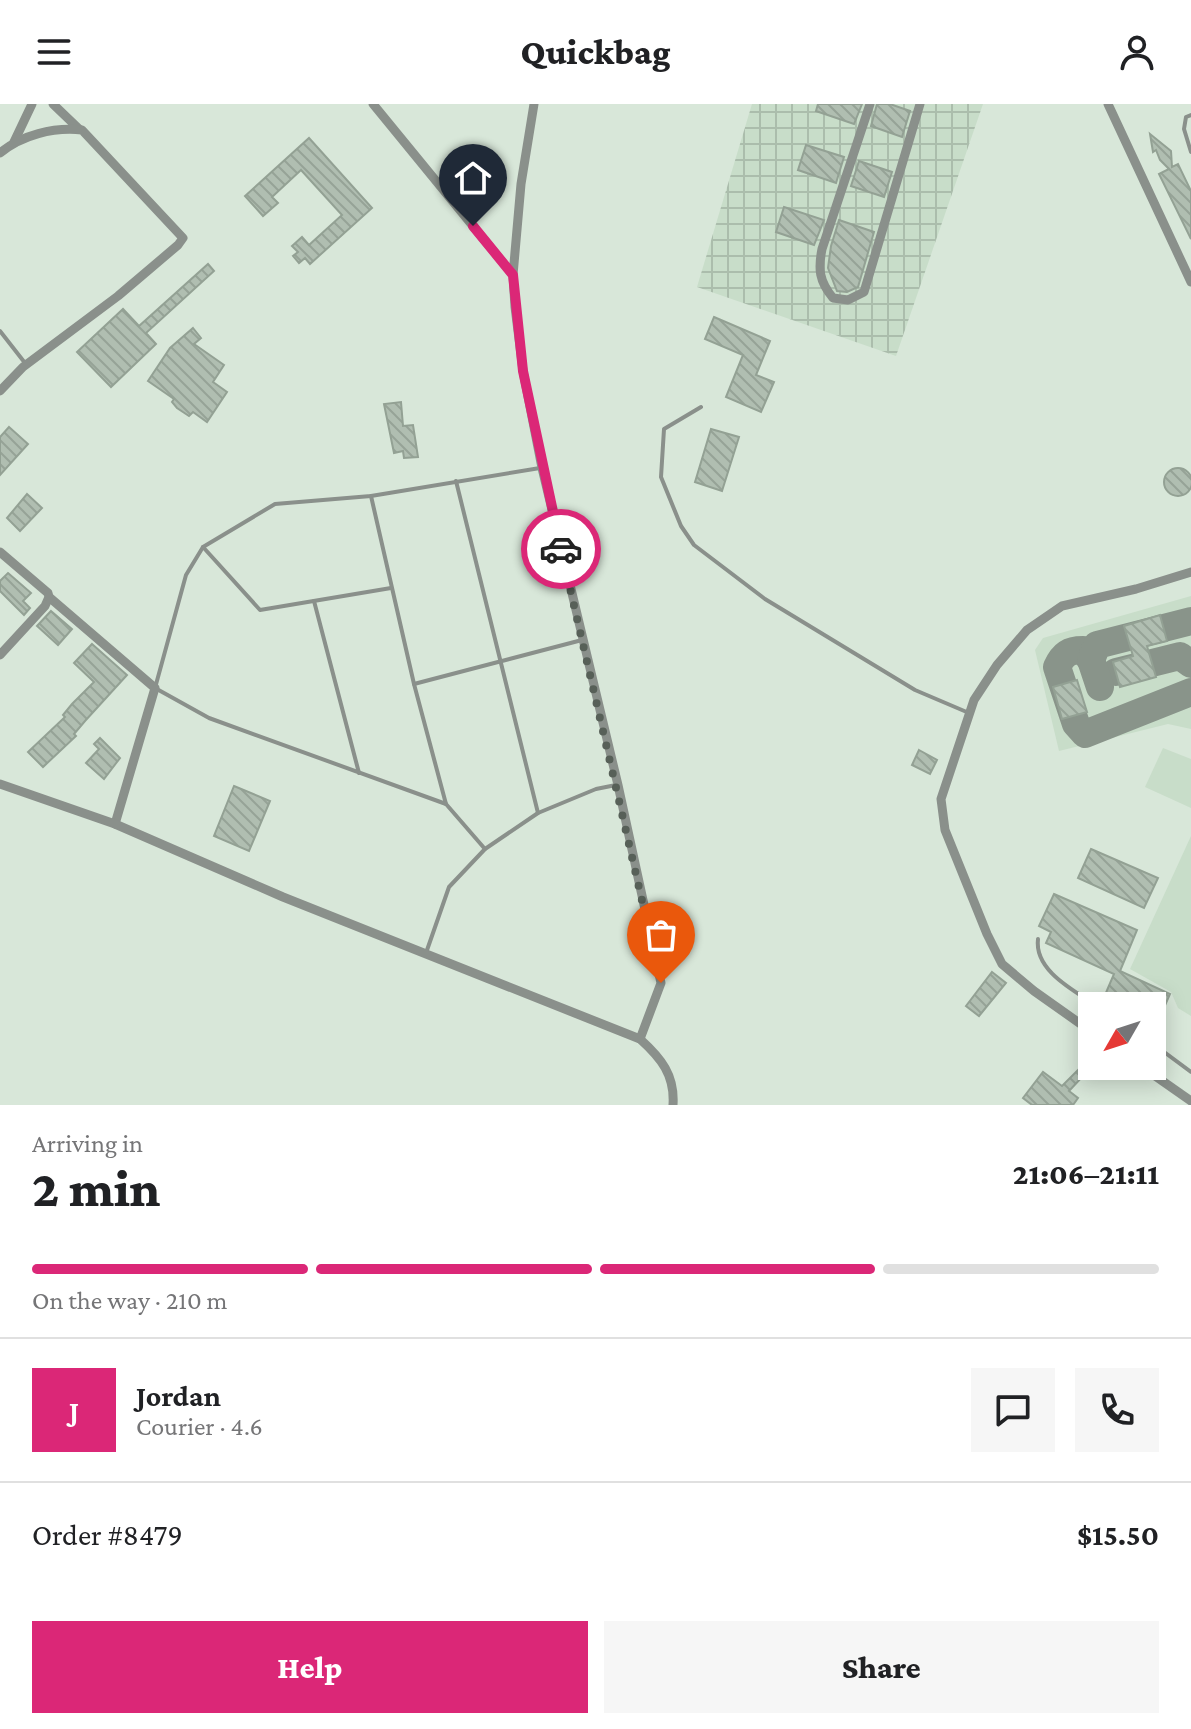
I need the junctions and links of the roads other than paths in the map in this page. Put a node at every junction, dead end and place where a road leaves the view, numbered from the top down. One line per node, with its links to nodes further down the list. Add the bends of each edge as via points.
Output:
1 (32, 104): 10 (street)
2 (53, 104): 9 (street)
3 (373, 104): 13 (street)
4 (534, 104): 13 (street)
5 (870, 104): 6 (street, via 822,249 818,270 833,298 848,300 864,292)
6 (920, 104)
7 (1108, 104): 14 (street)
8 (1191, 115): 11 (lane, via 1184,129)
9 (79, 129): 10 (street); 16 (street, via 183,239)
10 (14, 142): 12 (street)
11 (1190, 146)
12 (0, 153)
13 (513, 275): 19 (street, via 523,371)
14 (1191, 282)
15 (0, 331): 16 (lane)
16 (26, 365): 17 (street)
17 (0, 391)
18 (701, 407): 33 (lane, via 664,429 661,477 694,545 765,599 846,649 915,690)
19 (542, 468): 20 (lane); 28 (street)
20 (456, 481): 21 (lane); 30 (lane)
21 (371, 496): 22 (lane, via 275,504); 25 (lane)
22 (203, 547): 27 (lane, via 260,610); 32 (lane, via 186,575)
23 (0, 552): 26 (street)
24 (1191, 572): 33 (street, via 1062,606 1027,630 997,665)
25 (391, 588): 27 (lane); 31 (lane)
26 (49, 597): 29 (street); 32 (street)
27 (314, 601): 34 (lane)
28 (583, 639): 30 (lane); 36 (street)
29 (0, 655)
30 (500, 663): 31 (lane); 38 (lane)
31 (414, 684): 37 (lane)
32 (155, 688): 34 (lane, via 209,718); 39 (street)
33 (969, 713): 44 (street, via 941,799 945,830 1002,964)
34 (359, 773): 37 (lane)
35 (0, 784): 39 (street)
36 (618, 785): 38 (lane); 45 (street, via 661,983)
37 (446, 804): 40 (lane)
38 (538, 813): 40 (lane)
39 (115, 824): 42 (street)
40 (485, 849): 42 (lane, via 449,887)
41 (1038, 939): 43 (lane, via 1053,975)
42 (426, 953): 45 (street)
43 (1078, 993)
44 (1078, 1022)
45 (640, 1039): 50 (street, via 669,1073)
46 (1166, 1053): 47 (lane)
47 (1191, 1072)
48 (1161, 1080): 49 (street)
49 (1191, 1101)
50 (673, 1105)

